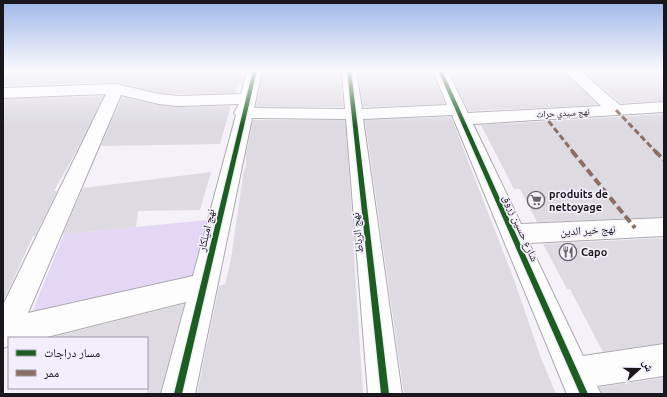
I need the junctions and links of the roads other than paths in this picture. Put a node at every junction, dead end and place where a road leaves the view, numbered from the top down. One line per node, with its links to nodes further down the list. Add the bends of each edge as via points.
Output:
1 (116, 89): 6 (street, نهج سيدي حراث); 7 (street, نهج سيدي حراث, via 158,99); 15 (street)
2 (250, 89): 7 (street, نهج اميلكار)
3 (351, 89): 10 (street, نهج الرباط)
4 (448, 89): 11 (street, شارع حسين زروق)
5 (591, 89): 9 (street)
6 (3, 93)
7 (245, 106): 10 (street, نهج سيدي حراث); 14 (street, نهج اميلكار)
8 (664, 107): 9 (street, نهج سيدي حراث)
9 (616, 110): 11 (street, نهج سيدي حراث)
10 (354, 114): 11 (street, نهج سيدي حراث); 19 (street, نهج الرباط)
11 (460, 115): 13 (street, شارع حسين زروق)
12 (664, 227): 13 (street, نهج خير الدين)
13 (512, 234): 17 (street, شارع حسين زروق)
14 (203, 286): 15 (street); 18 (street, نهج اميلكار)
15 (4, 334)
16 (664, 360): 17 (street)
17 (579, 383)
18 (178, 394)
19 (385, 394)

